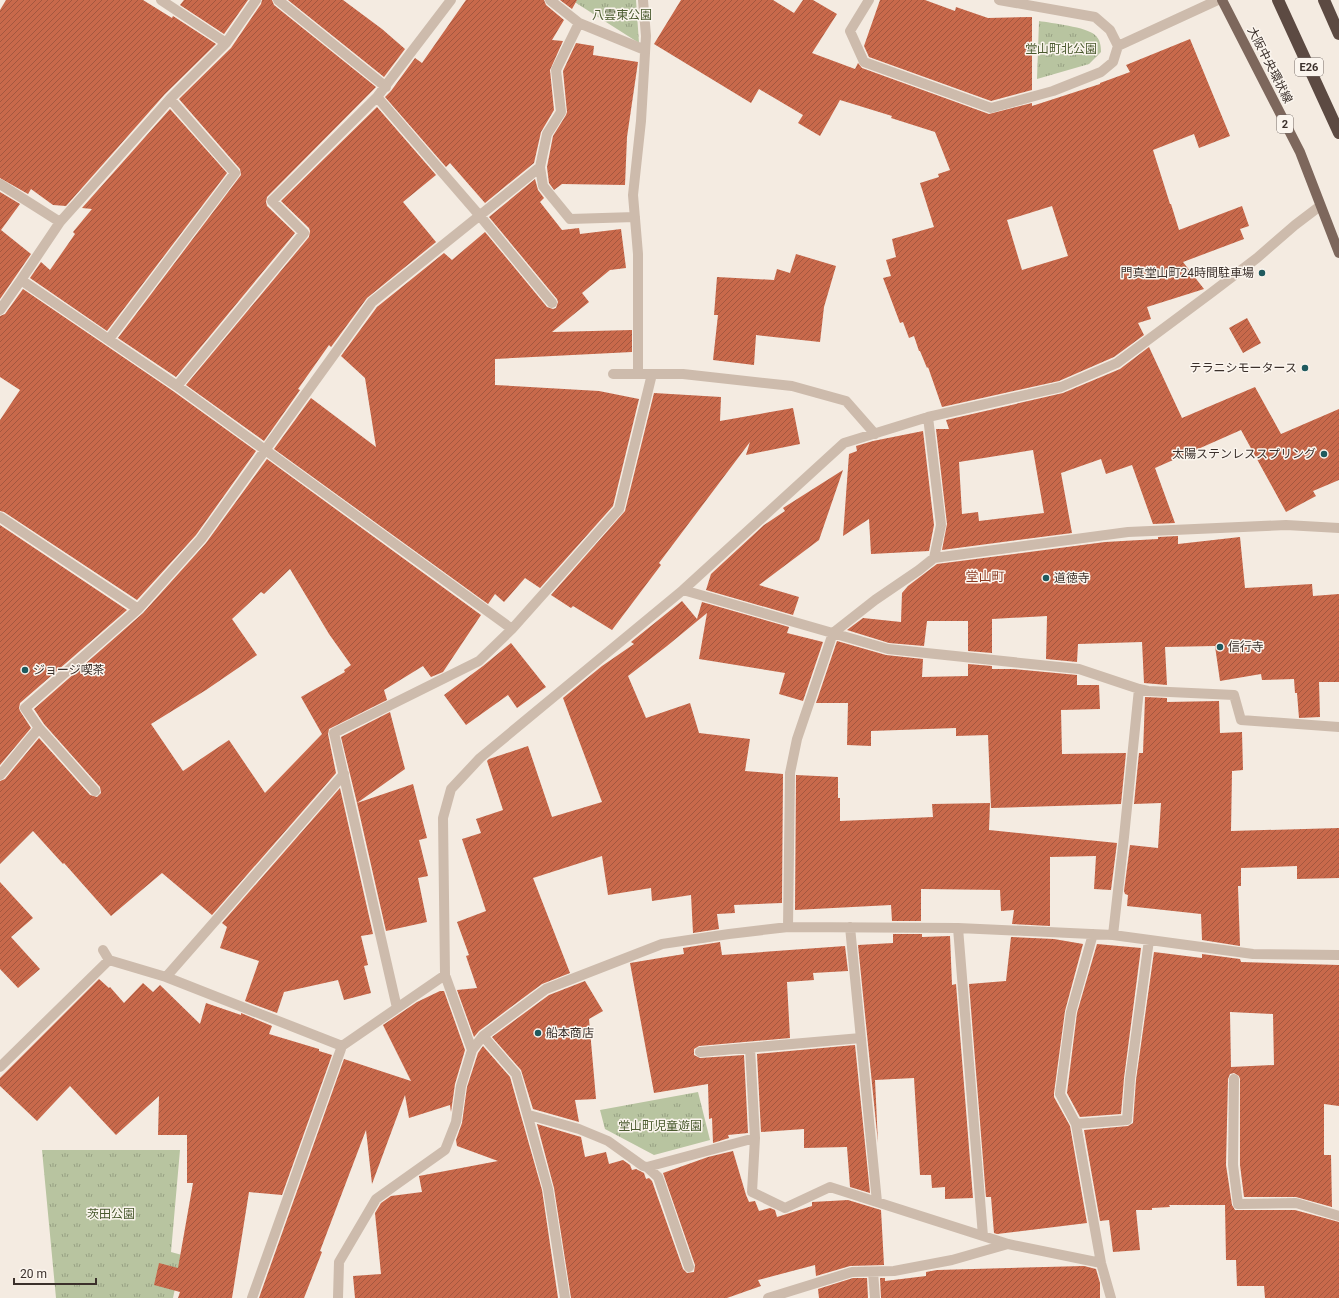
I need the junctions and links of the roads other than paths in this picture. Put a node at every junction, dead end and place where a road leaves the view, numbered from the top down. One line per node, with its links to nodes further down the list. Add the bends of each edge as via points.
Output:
1 (161, 0): 15 (street)
2 (256, 0): 15 (street)
3 (278, 0): 18 (street)
4 (451, 0): 18 (street)
5 (550, 0): 13 (street)
6 (643, 0): 17 (street)
7 (869, 0): 16 (street, via 850,31 864,62 991,108 1053,91 1101,72 1114,62)
8 (998, 0): 16 (street, via 1095,17 1110,30)
9 (1218, 0): 16 (street)
10 (1222, 0): 24 (main road, 大阪中央環状線 / 2, via 1300,152)
11 (1278, 0): 21 (highway, E26)
12 (1324, 0): 14 (highway)
13 (579, 23): 17 (street); 22 (street, via 556,70 561,112 547,134)
14 (1339, 34)
15 (226, 43): 20 (street)
16 (1118, 46)
17 (645, 50): 26 (street, via 633,195)
18 (386, 87): 19 (street)
19 (378, 97): 25 (street); 36 (street, via 272,201 304,233)
20 (170, 99): 27 (street); 32 (street, via 235,173)
21 (1339, 133)
22 (540, 167): 25 (street); 26 (street, via 543,186 570,219)
23 (0, 184): 27 (street)
24 (1320, 206): 28 (main road, 大阪中央環状線 / 2); 37 (street, via 1257,258 1117,363 1061,387)
25 (480, 216): 30 (street); 39 (street, via 372,302)
26 (635, 217): 34 (street, via 638,254)
27 (60, 222): 29 (street)
28 (1339, 253)
29 (21, 280): 31 (street); 32 (street)
30 (552, 302)
31 (0, 310)
32 (108, 339): 36 (street)
33 (613, 374): 34 (street)
34 (638, 374): 35 (street)
35 (652, 374): 38 (street, via 683,374 792,386 846,401); 45 (street, via 619,509)
36 (177, 386): 39 (street)
37 (928, 417): 38 (street); 42 (street, via 941,525)
38 (875, 434): 43 (street, via 844,443)
39 (265, 450): 44 (street, via 201,538); 45 (street)
40 (0, 517): 44 (street)
41 (1339, 528): 42 (street, via 1286,525 1128,532)
42 (934, 558): 46 (street)
43 (683, 590): 46 (street); 62 (street, via 480,758 451,789 442,818)
44 (138, 609): 49 (street, via 25,708)
45 (512, 629): 50 (street, via 479,661 334,733)
46 (833, 633): 47 (street, via 888,649 1079,669); 53 (street, via 797,740 790,773)
47 (1139, 689): 48 (street, via 1234,695 1241,720); 57 (street)
48 (1339, 727)
49 (39, 728): 51 (street); 52 (street)
50 (344, 774): 63 (street); 64 (street)
51 (0, 775)
52 (95, 790)
53 (788, 927): 54 (street); 65 (street, via 662,944 546,989)
54 (850, 927): 55 (street); 66 (street)
55 (958, 928): 56 (street); 79 (street)
56 (1093, 934): 57 (street); 74 (street, via 1071,1012 1060,1094)
57 (1113, 935): 58 (street)
58 (1149, 940): 60 (street, via 1253,954); 74 (street, via 1127,1120)
59 (103, 950): 61 (street)
60 (1339, 955)
61 (109, 960): 63 (street); 71 (street)
62 (445, 976): 64 (street); 69 (street)
63 (166, 977): 67 (street)
64 (397, 1008): 67 (street)
65 (483, 1036): 69 (street); 73 (street, via 516,1074)
66 (861, 1038): 68 (street); 77 (street)
67 (342, 1046): 84 (street)
68 (750, 1048): 70 (street); 75 (street)
69 (472, 1050): 85 (street, via 461,1086 456,1122 445,1150 376,1199 339,1262)
70 (700, 1052)
71 (0, 1067)
72 (1234, 1079): 78 (street, via 1233,1165 1238,1204 1296,1203)
73 (529, 1115): 76 (street, via 579,1129 608,1141); 86 (street, via 548,1189)
74 (1076, 1124): 81 (street)
75 (755, 1138): 76 (street); 77 (street, via 752,1192 785,1208 830,1187)
76 (647, 1167): 82 (street, via 658,1177)
77 (877, 1202): 79 (street)
78 (1339, 1216)
79 (983, 1236): 80 (street)
80 (1008, 1244): 81 (street); 83 (street, via 952,1260 894,1271)
81 (1102, 1263): 89 (street)
82 (689, 1267)
83 (873, 1272): 87 (street, via 852,1272); 88 (street)
84 (252, 1298)
85 (338, 1298)
86 (564, 1298)
87 (768, 1298)
88 (875, 1298)
89 (1111, 1298)

